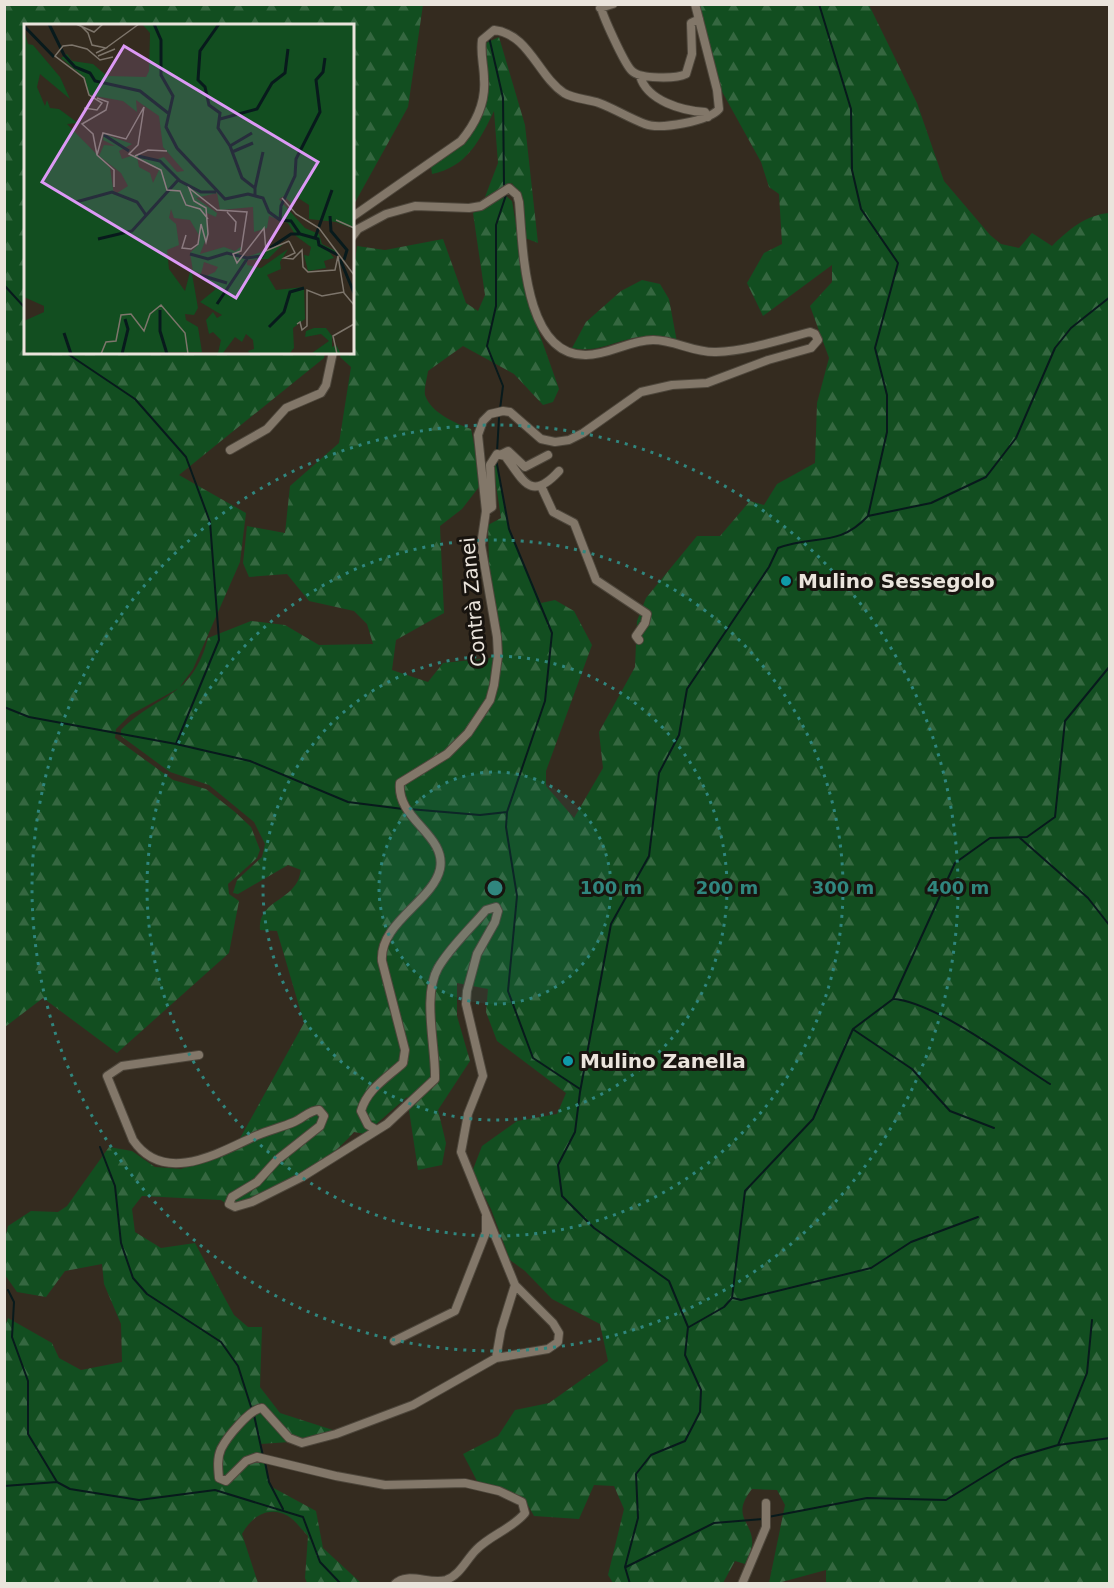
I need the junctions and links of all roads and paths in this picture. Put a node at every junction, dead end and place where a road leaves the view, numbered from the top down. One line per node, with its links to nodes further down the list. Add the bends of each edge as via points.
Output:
1 (613, 4): 3 (street)
2 (695, 4): 4 (street)
3 (600, 6): 5 (street, via 603,21 629,68)
4 (699, 19): 5 (street, via 691,23 692,54 686,75); 6 (street, via 719,101 719,109)
5 (640, 76): 6 (street, via 656,98 688,111 705,112)
6 (708, 117): 7 (street, via 652,126 615,109 569,96 518,41 508,33 494,30 482,40 484,97 477,118 461,141)
7 (354, 216)
8 (356, 228): 15 (street, Contrà Zanei, via 415,206 481,206 509,188 519,201 526,270 538,320 543,331 561,348 587,355 653,340 714,352 810,332 818,337 811,348 724,378 641,392 569,440 541,440 510,412 490,414 478,435)
9 (333, 354): 10 (street, via 321,393 286,408 267,429)
10 (230, 450)
11 (502, 454): 12 (street, via 508,451 525,467); 14 (street, via 519,478 534,487); 15 (street, Contrà Zanei, via 490,462 492,507)
12 (548, 455)
13 (558, 471): 14 (street)
14 (541, 486): 16 (street, via 555,513 574,523 596,580 646,614 636,636)
15 (486, 511): 18 (street, Contrà Zanei, via 481,545 498,656 490,700 468,733 447,754 400,783 406,809 441,859 440,872 384,939 381,948 405,1050 404,1063 364,1102 361,1111 368,1125)
16 (639, 640)
17 (199, 1055): 18 (street, via 122,1066 107,1076 133,1140 154,1157 174,1163 199,1161 294,1122 313,1110 324,1116 320,1126 277,1160 257,1182 232,1197 232,1207 284,1188)
18 (375, 1129): 19 (street, via 387,1124 435,1080 432,982 449,953 486,910 496,906 495,922 477,954 467,991 466,1004 483,1076 468,1114 460,1152 472,1186)
19 (486, 1209): 20 (street); 21 (street, via 486,1232 455,1311)
20 (515, 1285): 22 (street); 22 (street, via 553,1323 559,1333 558,1342 548,1349)
21 (394, 1341)
22 (496, 1358): 24 (street, via 413,1405 302,1443 289,1438 266,1410 252,1411 222,1448 219,1478 226,1481 246,1461 257,1457 385,1485 465,1483 499,1491 522,1502 525,1513 519,1520 489,1538 455,1575 445,1580 407,1578)
23 (766, 1503): 25 (street, via 767,1518)
24 (395, 1584)
25 (742, 1584)

